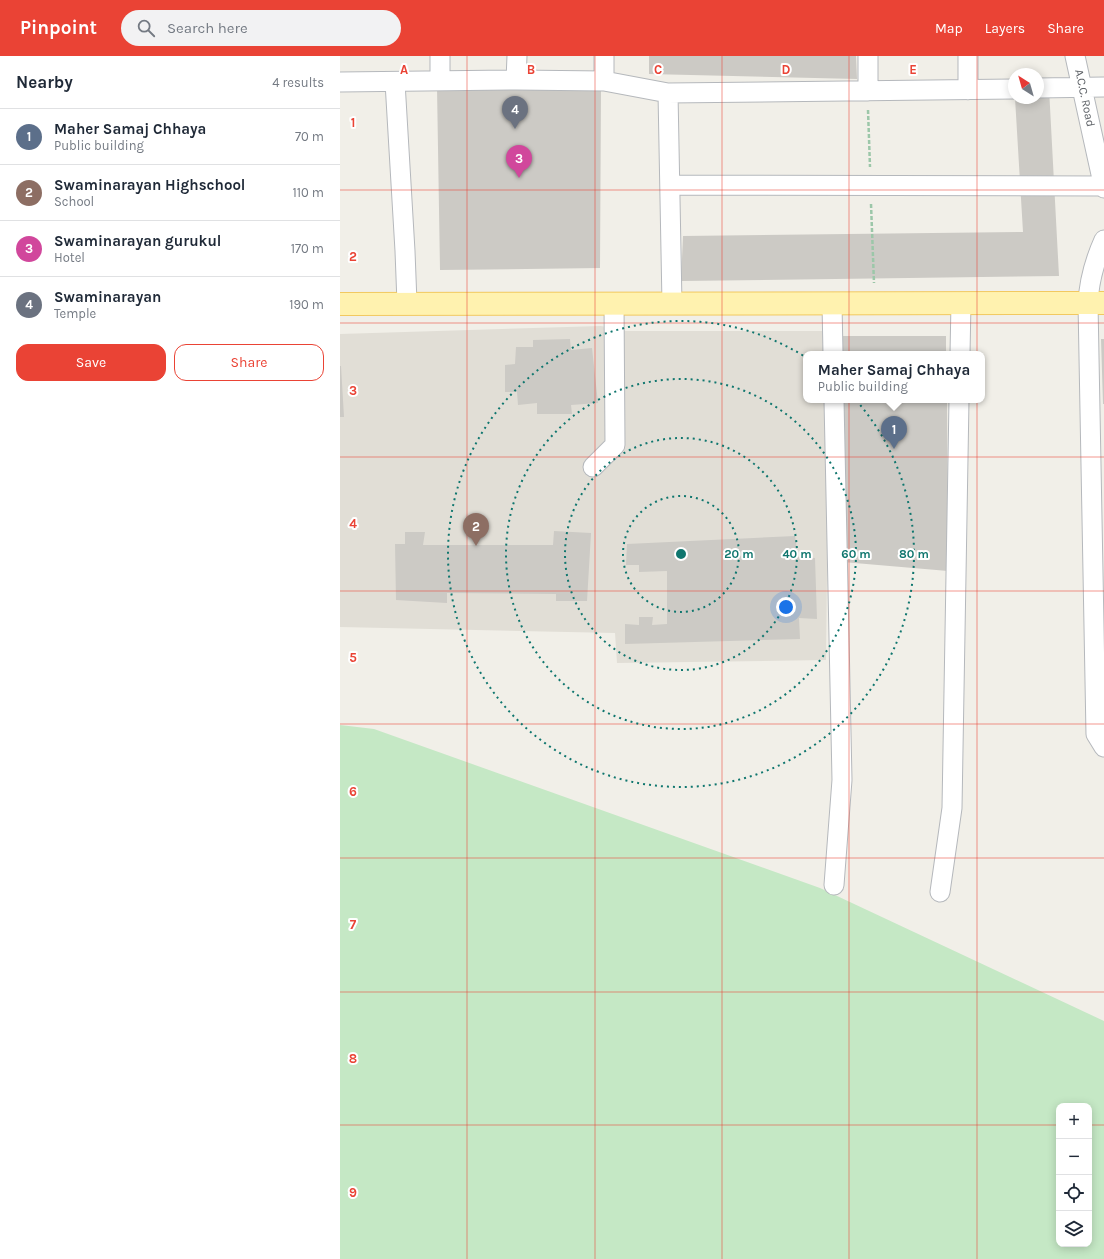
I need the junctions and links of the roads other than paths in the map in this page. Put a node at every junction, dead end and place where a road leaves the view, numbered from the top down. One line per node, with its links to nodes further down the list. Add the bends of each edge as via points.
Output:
1 (440, 56): 8 (street)
2 (516, 56): 7 (street)
3 (604, 56): 9 (street)
4 (868, 56): 17 (street)
5 (968, 56): 16 (street)
6 (1075, 56): 14 (street, A.C.C. Road)
7 (516, 80): 8 (street); 9 (street)
8 (440, 81): 11 (street)
9 (604, 81): 18 (street)
10 (340, 82): 11 (street)
11 (395, 82): 26 (street)
12 (1104, 87): 14 (street)
13 (1044, 88): 14 (street)
14 (1083, 88): 20 (street, A.C.C. Road)
15 (1008, 89): 16 (street)
16 (968, 90): 17 (street)
17 (868, 91): 18 (street)
18 (668, 93): 19 (street)
19 (670, 185): 20 (street); 27 (street)
20 (1104, 187)
21 (1104, 240): 24 (street, via 1096,257 1091,280)
22 (614, 303): 26 (main road); 27 (main road); 33 (street, via 615,445)
23 (961, 303): 24 (main road); 28 (main road); 30 (street)
24 (1096, 303): 34 (street, via 1096,734)
25 (340, 304): 26 (main road)
26 (407, 304)
27 (672, 304): 28 (main road)
28 (832, 304): 29 (street)
29 (833, 351)
30 (960, 351)
31 (834, 403): 35 (street, via 842,780)
32 (959, 403): 36 (street, via 952,808)
33 (593, 467)
34 (1104, 748)
35 (834, 885)
36 (940, 892)

